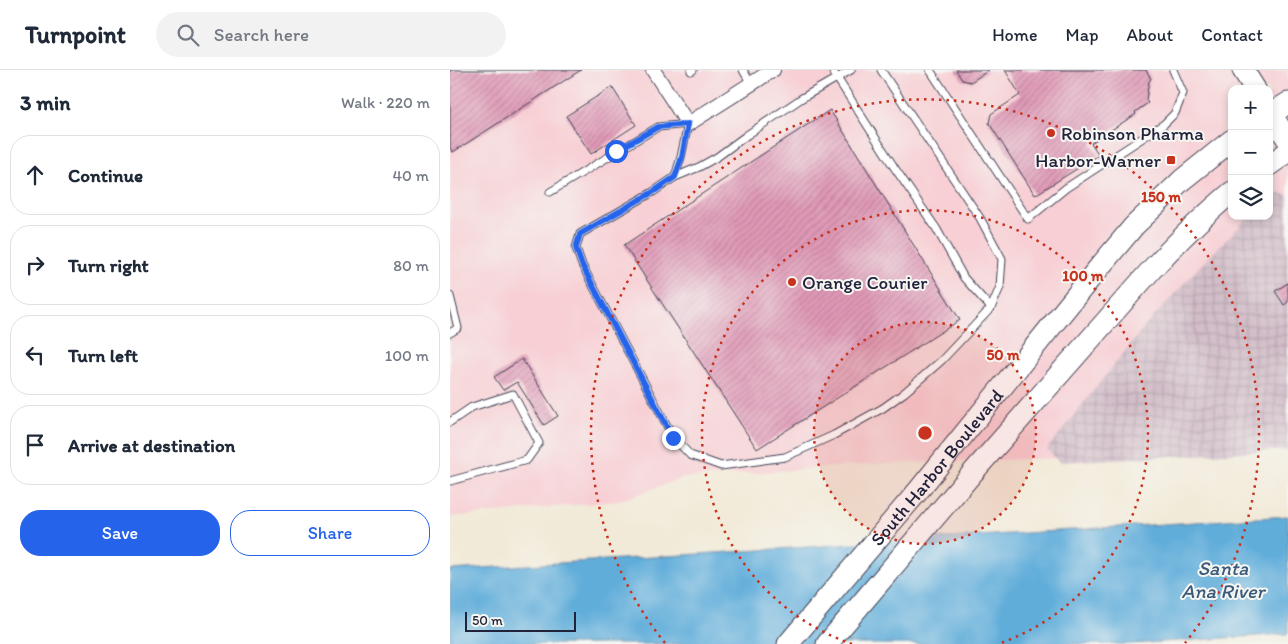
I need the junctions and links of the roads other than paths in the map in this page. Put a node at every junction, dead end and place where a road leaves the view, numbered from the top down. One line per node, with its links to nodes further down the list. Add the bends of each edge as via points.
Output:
1 (654, 70): 14 (street)
2 (743, 70): 11 (lane)
3 (773, 70): 11 (street)
4 (832, 70): 10 (lane)
5 (851, 70): 10 (lane)
6 (880, 70): 23 (lane, via 980,218 1002,259 1000,287)
7 (930, 70): 8 (lane, via 1028,219 1066,188 1175,114 1183,93)
8 (1173, 70)
9 (1243, 70): 12 (main road)
10 (837, 78): 19 (lane, via 802,98 717,157); 23 (lane, via 936,228 964,278)
11 (751, 84): 14 (street)
12 (1252, 85)
13 (1274, 111): 15 (main road)
14 (688, 124): 19 (lane); 20 (lane, via 658,127)
15 (1288, 140)
16 (1228, 143): 27 (main road, South Harbor Boulevard, via 1182,180 1134,226 918,491)
17 (1288, 152): 18 (main road)
18 (1273, 161)
19 (675, 177): 23 (lane, via 580,234 576,248 673,438 690,455 721,466 785,457 834,436 904,393 942,360)
20 (550, 192)
21 (1228, 195): 28 (main road, South Harbor Boulevard, via 1164,256 959,488)
22 (450, 296): 24 (lane, via 458,328)
23 (991, 308)
24 (450, 333)
25 (450, 422): 26 (lane, via 472,407 513,394 539,443 527,460)
26 (450, 481)
27 (788, 644)
28 (827, 644)

